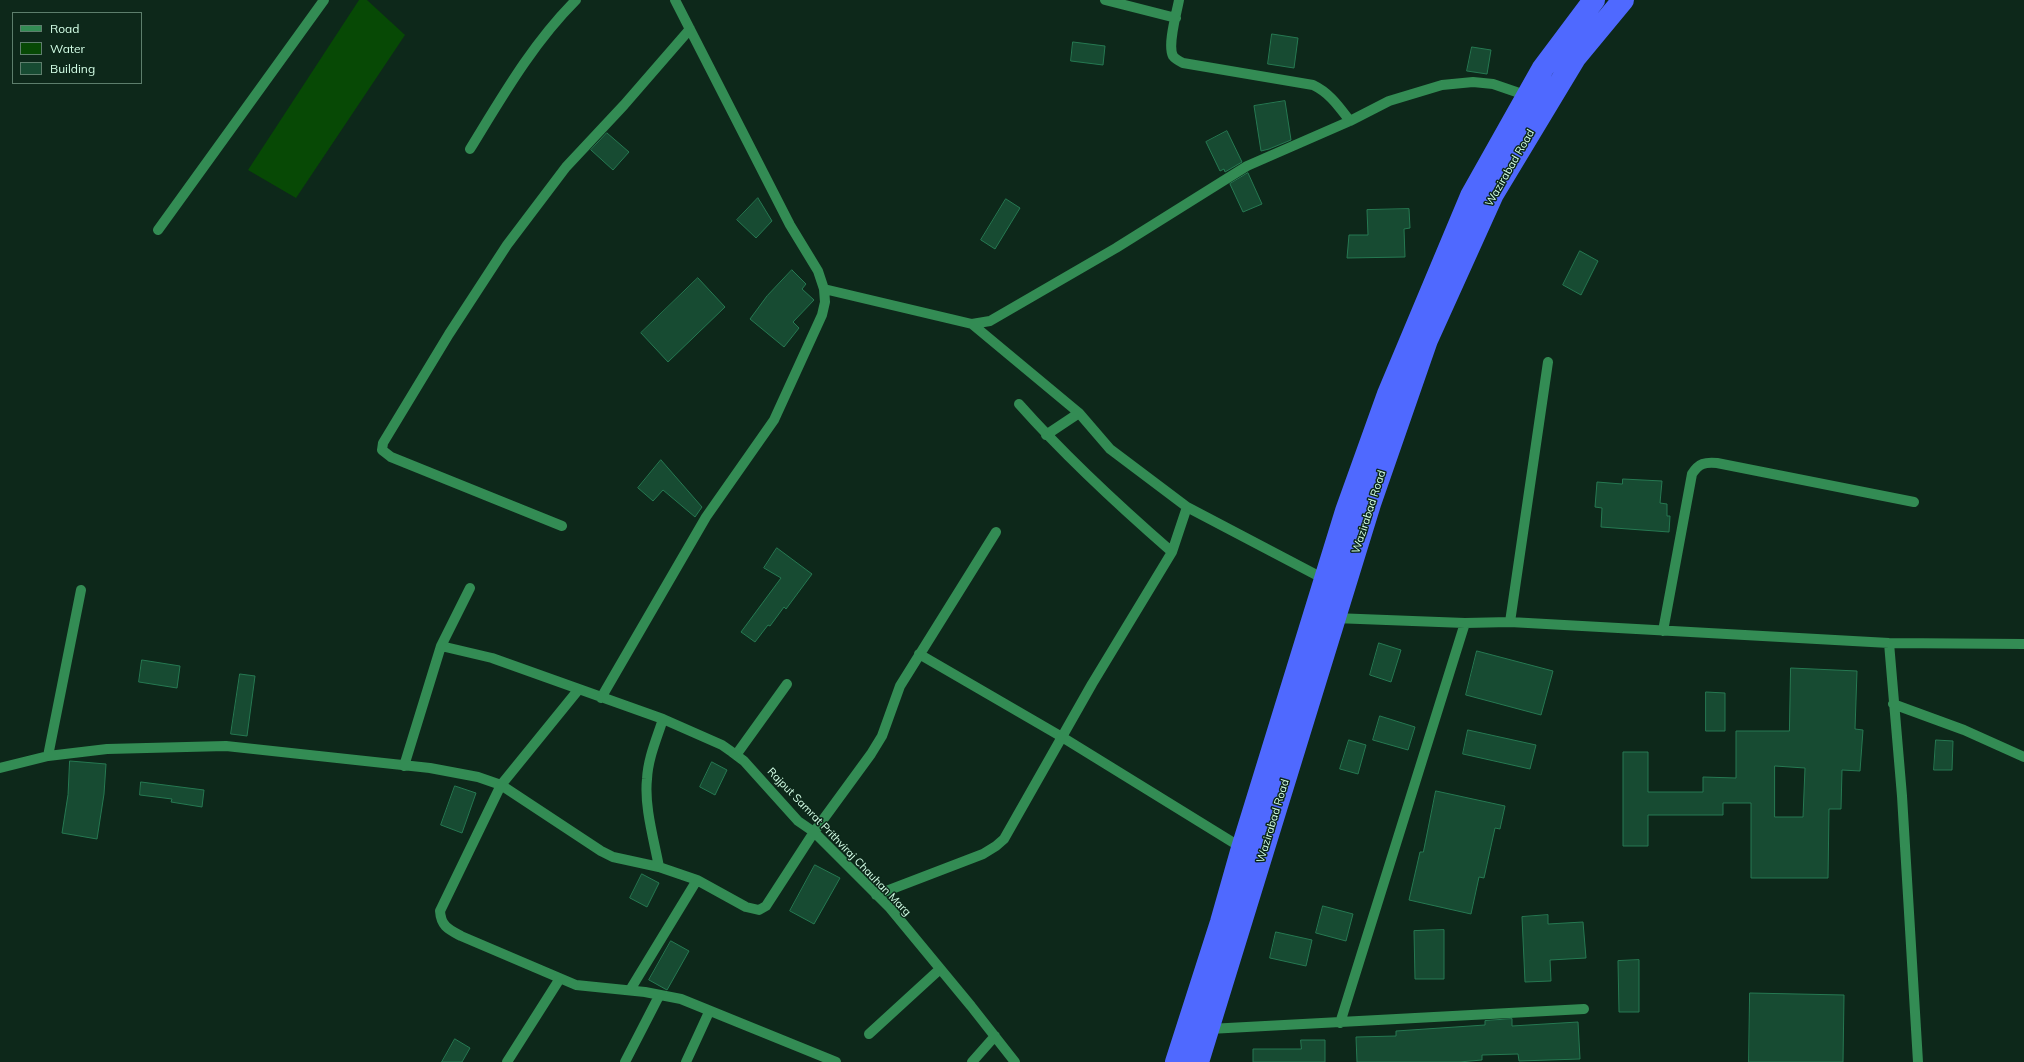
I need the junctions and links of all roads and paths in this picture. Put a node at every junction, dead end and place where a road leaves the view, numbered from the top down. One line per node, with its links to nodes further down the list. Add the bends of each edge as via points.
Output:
1 (324, 0): 13 (street)
2 (576, 0): 12 (street, via 548,30 522,65)
3 (675, 0): 9 (street)
4 (1105, 0): 8 (street)
5 (1179, 0): 8 (street)
6 (1594, 0): 10 (highway, Wazirabad Road, via 1543,68)
7 (1623, 0): 25 (highway, Wazirabad Road, via 1575,58 1493,194 1427,340 1370,504)
8 (1176, 18): 11 (street, via 1171,50 1176,59 1183,63 1313,85 1330,96)
9 (690, 29): 14 (street, via 790,225 818,271); 22 (street, via 624,105 566,166 506,244 382,443 382,450 391,457)
10 (1528, 96): 11 (street, via 1493,84 1473,82 1442,85 1389,102); 25 (highway, Wazirabad Road, via 1471,196 1388,394 1346,511)
11 (1350, 121): 15 (street, via 1247,166 1002,315 990,321)
12 (470, 149)
13 (158, 230)
14 (824, 289): 15 (street); 38 (street, via 822,315 774,420 703,522)
15 (972, 324): 18 (street)
16 (1548, 362): 29 (street)
17 (1019, 404): 19 (street)
18 (1079, 414): 19 (street); 21 (street, via 1110,449)
19 (1046, 435): 24 (street)
20 (1914, 502): 31 (street, via 1717,463 1706,462 1697,466 1692,474)
21 (1187, 507): 24 (street); 25 (street)
22 (562, 526)
23 (996, 532): 35 (street)
24 (1172, 552): 41 (street)
25 (1335, 584): 28 (highway, Wazirabad Road)
26 (470, 588): 34 (street)
27 (81, 590): 43 (street)
28 (1324, 617): 30 (street); 49 (highway, Wazirabad Road); 60 (highway, Wazirabad Road)
29 (1510, 622): 30 (street); 31 (street)
30 (1465, 623): 59 (street)
31 (1663, 631): 32 (street)
32 (1889, 643): 33 (street); 39 (street)
33 (2024, 644)
34 (441, 646): 37 (street, Rajput Samrat Prithviraj Chauhan Marg, via 492,658); 45 (street)
35 (919, 654): 41 (street); 48 (street, via 900,686 882,736)
36 (787, 684): 42 (street)
37 (579, 689): 38 (street, Rajput Samrat Prithviraj Chauhan Marg); 47 (street)
38 (600, 698): 40 (street, Rajput Samrat Prithviraj Chauhan Marg)
39 (1893, 704): 44 (street, via 1964,730); 71 (street, via 1902,796)
40 (663, 719): 42 (street, Rajput Samrat Prithviraj Chauhan Marg, via 722,745); 50 (street, via 646,779)
41 (1062, 737): 49 (street); 52 (street, via 1011,828 996,846 983,854)
42 (736, 755): 48 (street, Rajput Samrat Prithviraj Chauhan Marg, via 798,821)
43 (48, 756): 45 (street, via 107,749 226,746); 46 (street)
44 (2024, 757)
45 (404, 766): 47 (street, via 462,774)
46 (0, 768)
47 (501, 785): 50 (street, via 612,857); 54 (street, via 440,910 440,920 447,929 460,936)
48 (814, 832): 51 (street, via 766,906 760,910 746,907); 52 (street, Rajput Samrat Prithviraj Chauhan Marg)
49 (1242, 848): 69 (highway, Wazirabad Road)
50 (659, 867): 51 (street)
51 (697, 880): 55 (street)
52 (876, 895): 53 (street, Rajput Samrat Prithviraj Chauhan Marg, via 890,908)
53 (940, 969): 61 (street); 62 (street, Rajput Samrat Prithviraj Chauhan Marg)
54 (559, 980): 55 (street, via 588,988); 63 (street)
55 (630, 990): 56 (street)
56 (659, 996): 58 (street, via 681,999); 64 (street)
57 (1584, 1009): 59 (street)
58 (709, 1012): 65 (street); 66 (street)
59 (1340, 1023): 60 (street)
60 (1209, 1029): 70 (highway, Wazirabad Road)
61 (869, 1034)
62 (994, 1036): 67 (street); 68 (street, Rajput Samrat Prithviraj Chauhan Marg)
63 (506, 1062)
64 (625, 1062)
65 (686, 1062)
66 (836, 1062)
67 (972, 1062)
68 (1015, 1062)
69 (1176, 1062)
70 (1198, 1062)
71 (1918, 1062)

